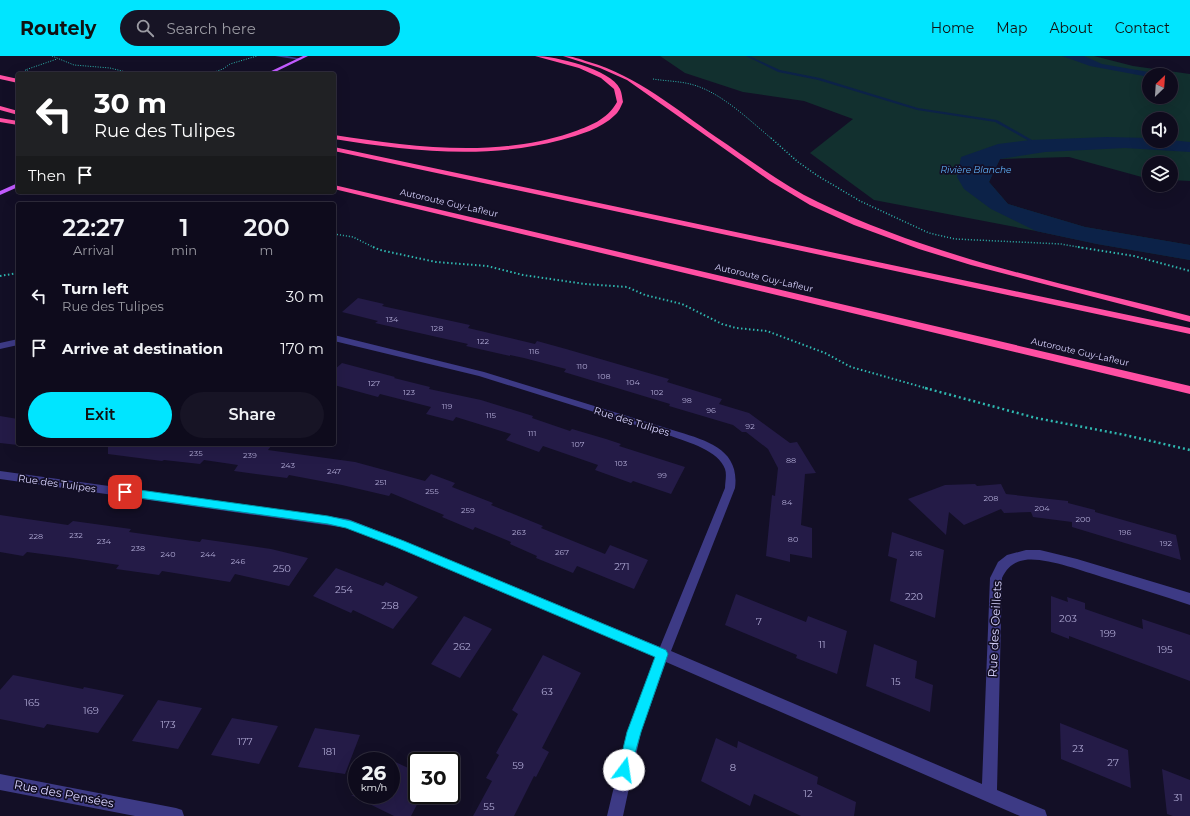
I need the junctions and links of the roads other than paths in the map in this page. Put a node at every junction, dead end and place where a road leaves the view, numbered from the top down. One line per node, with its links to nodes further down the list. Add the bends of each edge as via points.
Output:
1 (277, 56): 5 (street)
2 (306, 56): 5 (main road)
3 (537, 56): 13 (highway, via 578,67 604,78 615,86 620,100 618,106 605,119 583,131 549,141 513,147 437,149)
4 (565, 56): 18 (highway, via 602,67 629,79 773,179 813,203 857,223 909,243 981,265)
5 (300, 59): 6 (main road)
6 (271, 72)
7 (0, 77): 8 (highway)
8 (16, 81)
9 (0, 108): 10 (highway)
10 (16, 112)
11 (0, 120): 12 (highway)
12 (16, 123)
13 (336, 137)
14 (336, 149): 19 (highway)
15 (16, 186): 17 (main road)
16 (336, 187): 23 (highway, Autoroute Guy-Lafleur)
17 (0, 193)
18 (1190, 319)
19 (1190, 331)
20 (336, 338): 26 (street, Rue des Tulipes, via 507,381 697,442 721,456 729,466 732,476 730,488)
21 (16, 342): 22 (street)
22 (0, 346)
23 (1190, 390)
24 (0, 475): 26 (street, Rue des Tulipes, via 348,524)
25 (1190, 599): 28 (street, Rue des Oeillets, via 1040,555 1011,559 1002,566 996,578)
26 (662, 654): 28 (street); 30 (street, Rue des Tulipes, via 634,732)
27 (0, 782): 29 (street, Rue des Pensées)
28 (989, 794): 31 (street)
29 (176, 816)
30 (615, 816)
31 (1039, 816)

